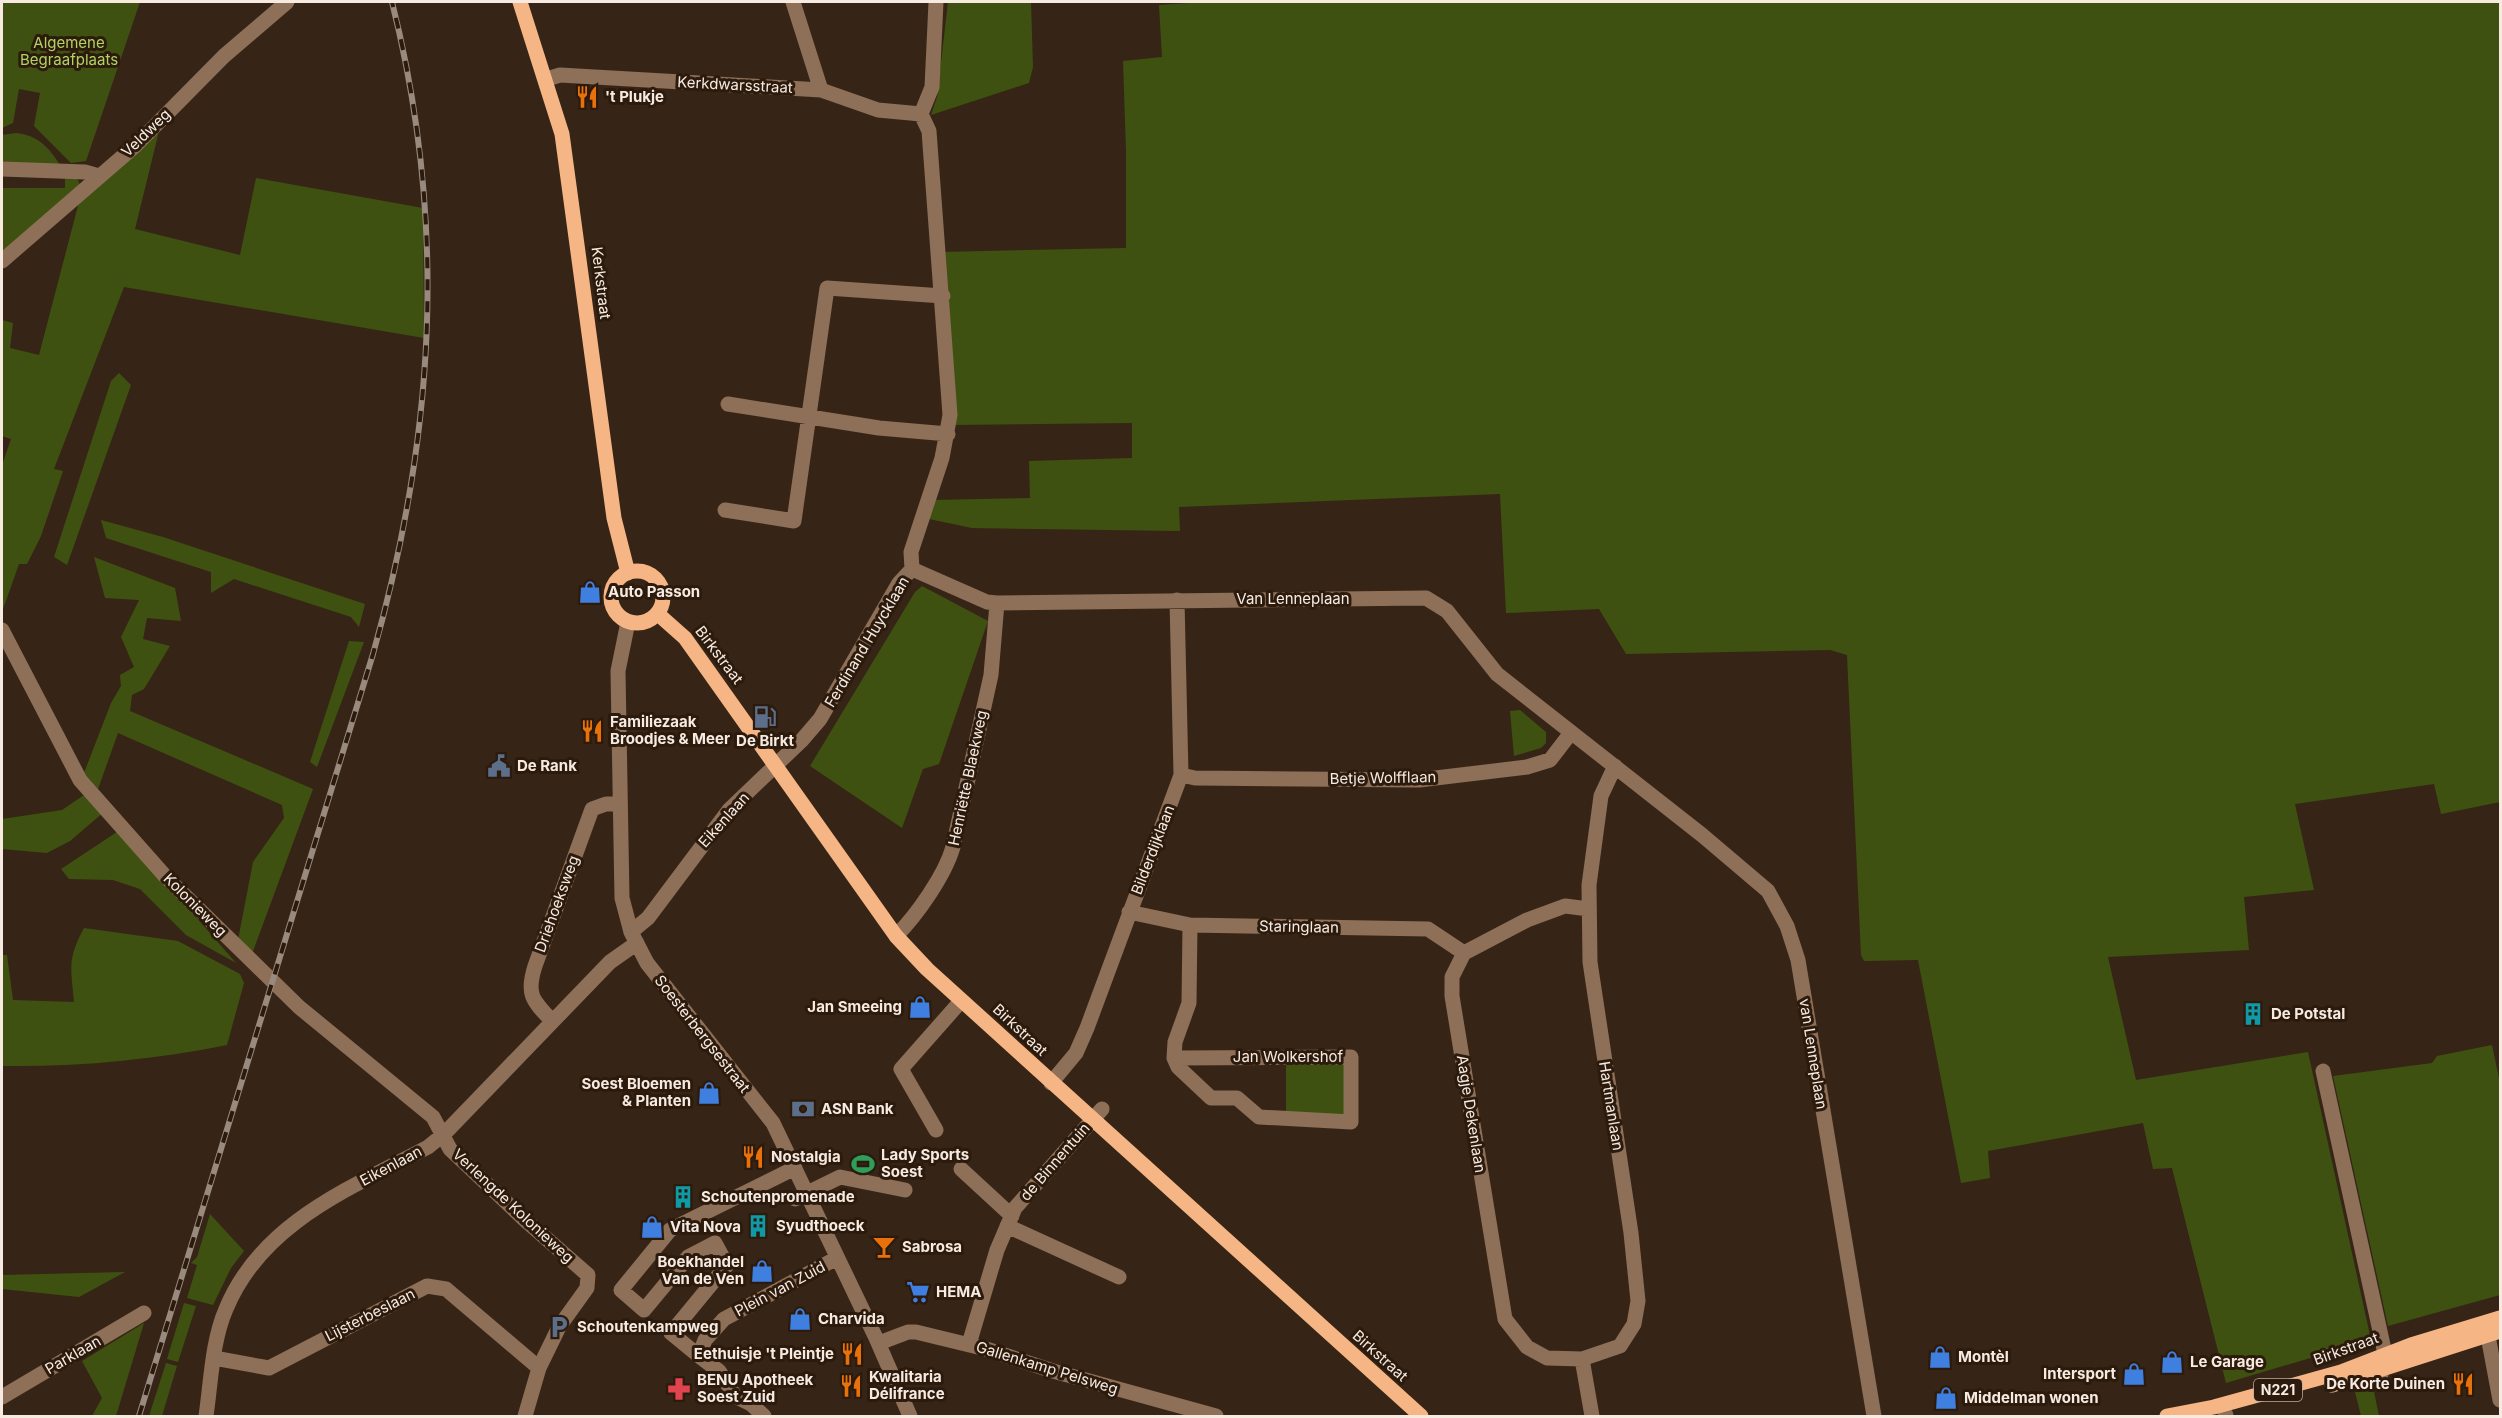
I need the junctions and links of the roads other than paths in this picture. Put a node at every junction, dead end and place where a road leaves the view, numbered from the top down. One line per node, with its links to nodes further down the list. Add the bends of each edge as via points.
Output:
1 (287, 2): 9 (street, Veldweg, via 224,56 135,146)
2 (520, 2): 5 (main road, Kerkstraat)
3 (793, 2): 6 (street)
4 (936, 2): 7 (street, via 932,87)
5 (546, 80): 6 (street, Kerkdwarsstraat, via 560,75); 17 (main road, Kerkstraat, via 562,134 614,518)
6 (821, 90): 7 (street, Kerkdwarsstraat, via 878,110)
7 (921, 114): 11 (street, Ferdinand Huycklaan, via 929,131)
8 (2, 170): 9 (street, via 85,172)
9 (99, 176): 10 (street, Veldweg)
10 (2, 261)
11 (943, 296): 13 (street, via 827,288); 14 (street, Ferdinand Huycklaan)
12 (728, 404): 13 (street)
13 (809, 417): 14 (street); 15 (street, via 794,521)
14 (948, 434): 16 (street, Ferdinand Huycklaan, via 910,552)
15 (725, 510)
16 (912, 569): 19 (street, Van Lenneplaan); 24 (street, Ferdinand Huycklaan, via 899,584 820,718)
17 (628, 573): 20 (main road, via 644,571 657,580 664,594); 21 (main road, via 614,584 611,601 619,616)
18 (1177, 600): 19 (street, Van Lenneplaan); 23 (street, Van Lenneplaan, via 1426,598 1447,611 1497,674); 26 (street, Bilderdijklaan)
19 (997, 603): 31 (street, Henriëtte Blaekweg, via 991,675 949,861)
20 (658, 614): 21 (main road, via 642,623); 24 (main road, Birkstraat, via 685,638)
21 (628, 622): 27 (street, Soesterbergsestraat, via 618,671)
22 (2, 630): 41 (street, Kolonieweg, via 80,780 165,876 272,982 433,1117)
23 (1570, 734): 25 (street, Van Lenneplaan); 26 (street, Betje Wolfflaan, via 1550,760 1527,767 1419,780)
24 (776, 766): 31 (main road, Birkstraat); 32 (street, Eikenlaan, via 729,810)
25 (1615, 766): 28 (street, Hartmanlaan, via 1601,796); 72 (street, van Lenneplaan, via 1768,891 1787,926 1798,960)
26 (1181, 775): 29 (street, Bilderdijklaan)
27 (620, 804): 32 (street, Soesterbergsestraat, via 622,898); 35 (street, Driehoeksweg, via 592,809 535,966 529,986 535,1003)
28 (1589, 909): 33 (street, via 1565,906 1527,920); 59 (street, Hartmanlaan, via 1590,962 1638,1301 1634,1324 1620,1346)
29 (1129, 912): 30 (street, Staringlaan); 38 (street, Bilderdijklaan, via 1076,1053)
30 (1190, 925): 33 (street, Staringlaan, via 1428,929); 36 (street, via 1189,1003 1175,1042)
31 (896, 936): 34 (main road, Birkstraat)
32 (634, 937): 35 (street, Eikenlaan); 42 (street, Soesterbergsestraat, via 658,979 773,1123)
33 (1464, 953): 59 (street, Aagje Dekenlaan, via 1452,976 1452,996 1505,1319 1527,1347 1547,1358)
34 (961, 1001): 38 (main road, Birkstraat); 40 (street, via 901,1069)
35 (552, 1021): 41 (street, Eikenlaan)
36 (1174, 1058): 36 (street, Jan Wolkershof, via 1351,1057 1351,1122 1259,1117 1237,1098 1211,1098 1178,1067)
37 (2323, 1071): 56 (street)
38 (1051, 1083): 39 (main road, Birkstraat)
39 (1097, 1114): 46 (street, de Binnentuin, via 1015,1208); 70 (main road, Birkstraat)
40 (936, 1130)
41 (444, 1134): 58 (street, Eikenlaan, via 294,1220 265,1248 249,1266 225,1310); 61 (street, Verlengde Kolonieweg, via 450,1149 588,1275 587,1288 559,1327)
42 (795, 1168): 45 (street, Soesterbergsestraat); 57 (street, via 670,1230 621,1290 644,1310 688,1257 715,1243 727,1265 671,1333)
43 (961, 1169): 46 (street, de Binnentuin)
44 (905, 1190): 45 (street, via 840,1177)
45 (801, 1196): 47 (street, Soesterbergsestraat)
46 (1010, 1221): 48 (street, de Binnentuin); 54 (street, de Binnentuin, via 997,1250)
47 (837, 1258): 53 (street, Soesterbergsestraat); 57 (street, Plein van Zuid, via 724,1319 705,1340)
48 (1119, 1277)
49 (144, 1313): 63 (street, Parklaan)
50 (2500, 1318): 51 (main road, Birkstraat / N221)
51 (2454, 1331): 55 (main road, Birkstraat / N221); 60 (street, via 2433,1344)
52 (2494, 1333): 60 (main road, Birkstraat / N221); 64 (street)
53 (879, 1343): 54 (street, Gallenkamp Pelsweg, via 912,1332); 68 (street, Soesterbergsestraat)
54 (969, 1344): 69 (street, Gallenkamp Pelsweg)
55 (2411, 1345): 56 (main road, Birkstraat / N221); 60 (street)
56 (2385, 1354): 62 (street); 73 (main road, Birkstraat / N221, via 2341,1372)
57 (699, 1356): 67 (street, via 719,1371 735,1395)
58 (214, 1358): 61 (street, Lijsterbeslaan, via 269,1368 427,1286 446,1289); 65 (street, Eikenlaan)
59 (1582, 1359): 71 (street)
60 (2430, 1359): 62 (main road, Birkstraat / N221)
61 (539, 1368): 66 (street)
62 (2381, 1375): 74 (main road, Birkstraat / N221)
63 (2, 1397)
64 (2500, 1400)
65 (206, 1416)
66 (525, 1416)
67 (764, 1416)
68 (910, 1416)
69 (1216, 1416)
70 (1420, 1416)
71 (1592, 1416)
72 (1874, 1416)
73 (2167, 1416)
74 (2223, 1416)

